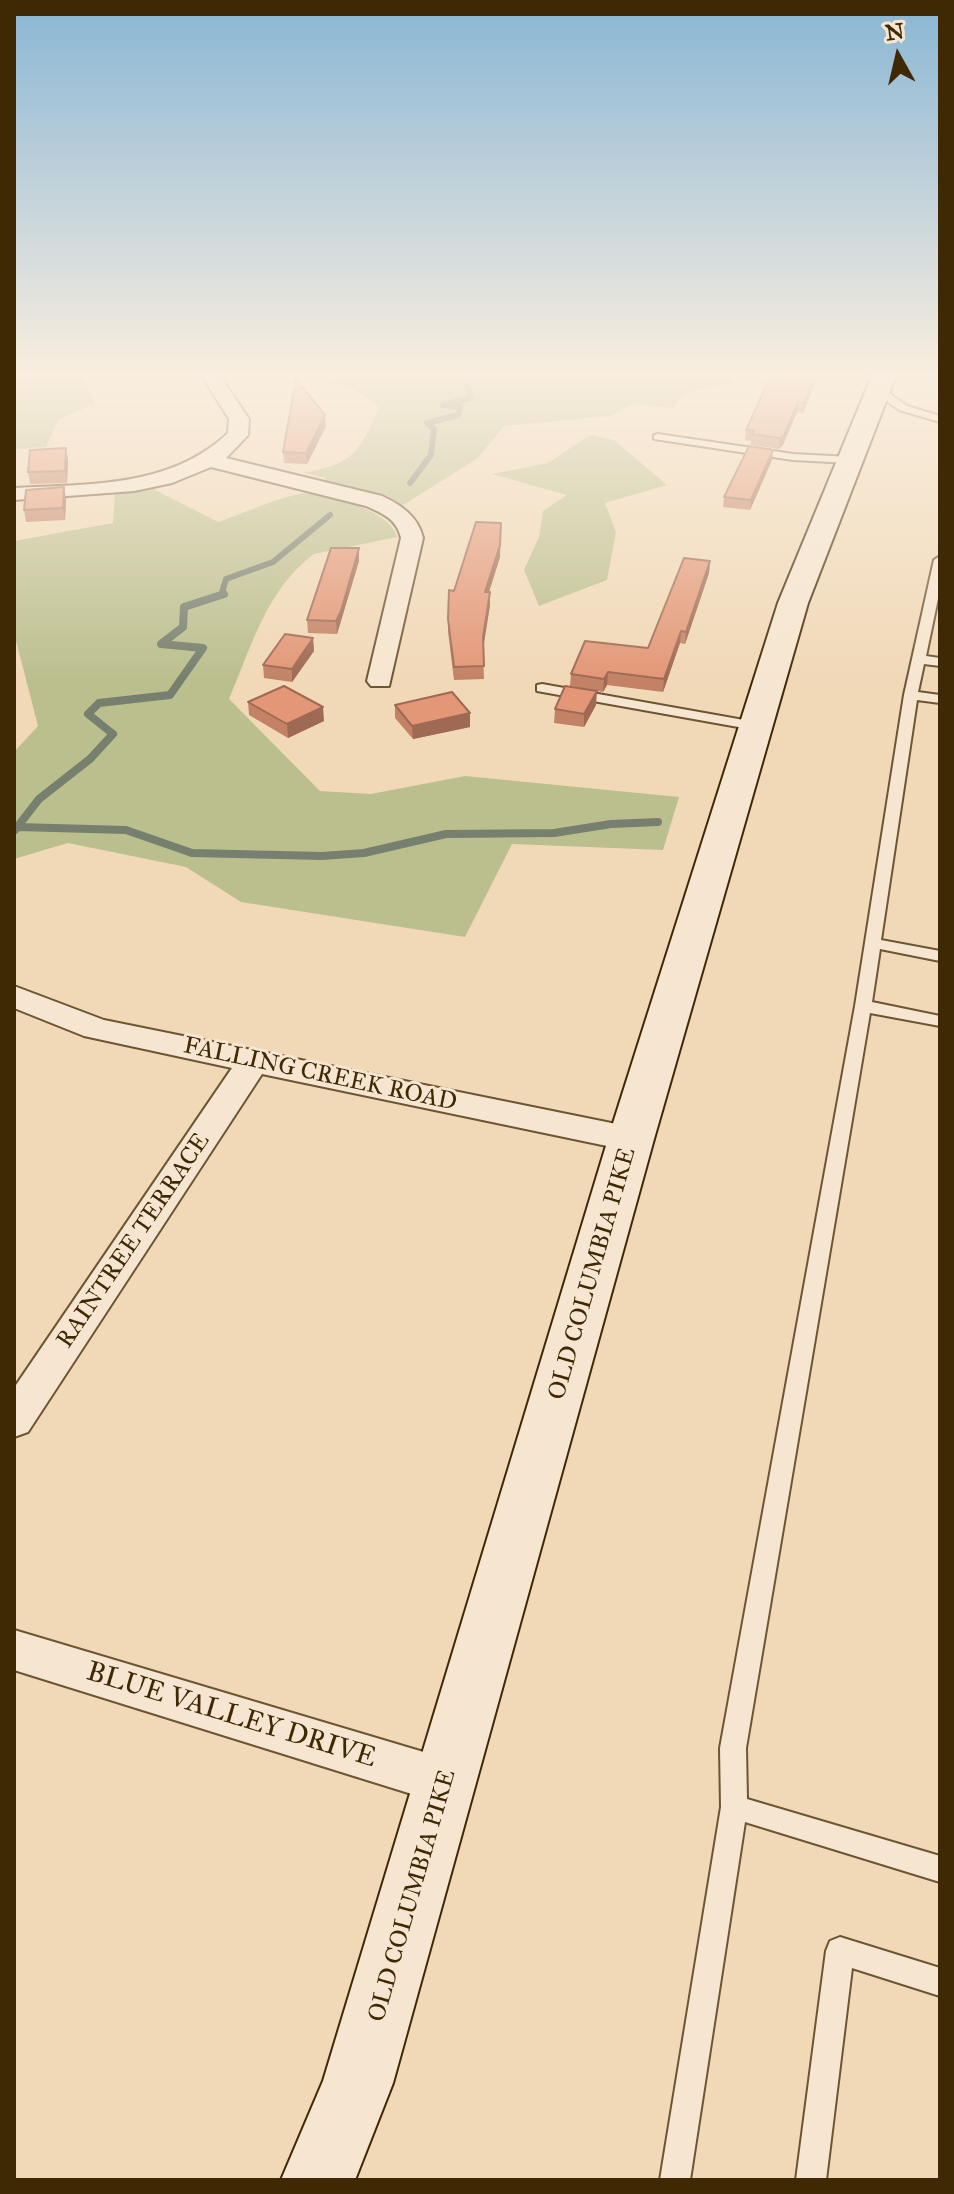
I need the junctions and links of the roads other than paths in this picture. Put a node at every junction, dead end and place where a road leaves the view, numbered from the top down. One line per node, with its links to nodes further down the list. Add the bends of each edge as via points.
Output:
1 (169, 475): 4 (street, via 131,485)
2 (271, 475): 8 (street, via 374,501 404,520 412,538)
3 (844, 475): 12 (main road, OLD COLUMBIA PIKE, via 793,603)
4 (14, 494)
5 (940, 560): 6 (lane)
6 (918, 659): 7 (lane); 10 (lane)
7 (940, 662)
8 (380, 681)
9 (542, 688): 12 (lane)
10 (911, 695): 11 (lane); 13 (lane)
11 (940, 699)
12 (755, 726): 19 (main road, OLD COLUMBIA PIKE)
13 (872, 943): 14 (lane); 16 (lane)
14 (940, 956)
15 (14, 996): 18 (street, FALLING CREEK ROAD, via 96,1029)
16 (863, 1006): 17 (lane); 23 (lane, via 733,1748)
17 (940, 1021)
18 (253, 1062): 19 (street, FALLING CREEK ROAD); 20 (street, RAINTREE TERRACE)
19 (631, 1139): 22 (main road, OLD COLUMBIA PIKE)
20 (14, 1421)
21 (14, 1650): 22 (street, BLUE VALLEY DRIVE)
22 (447, 1782): 26 (main road, OLD COLUMBIA PIKE, via 358,2083)
23 (734, 1807): 24 (lane); 27 (lane)
24 (940, 1869)
25 (940, 1982): 28 (lane, via 840,1951)
26 (318, 2180)
27 (675, 2180)
28 (811, 2180)

